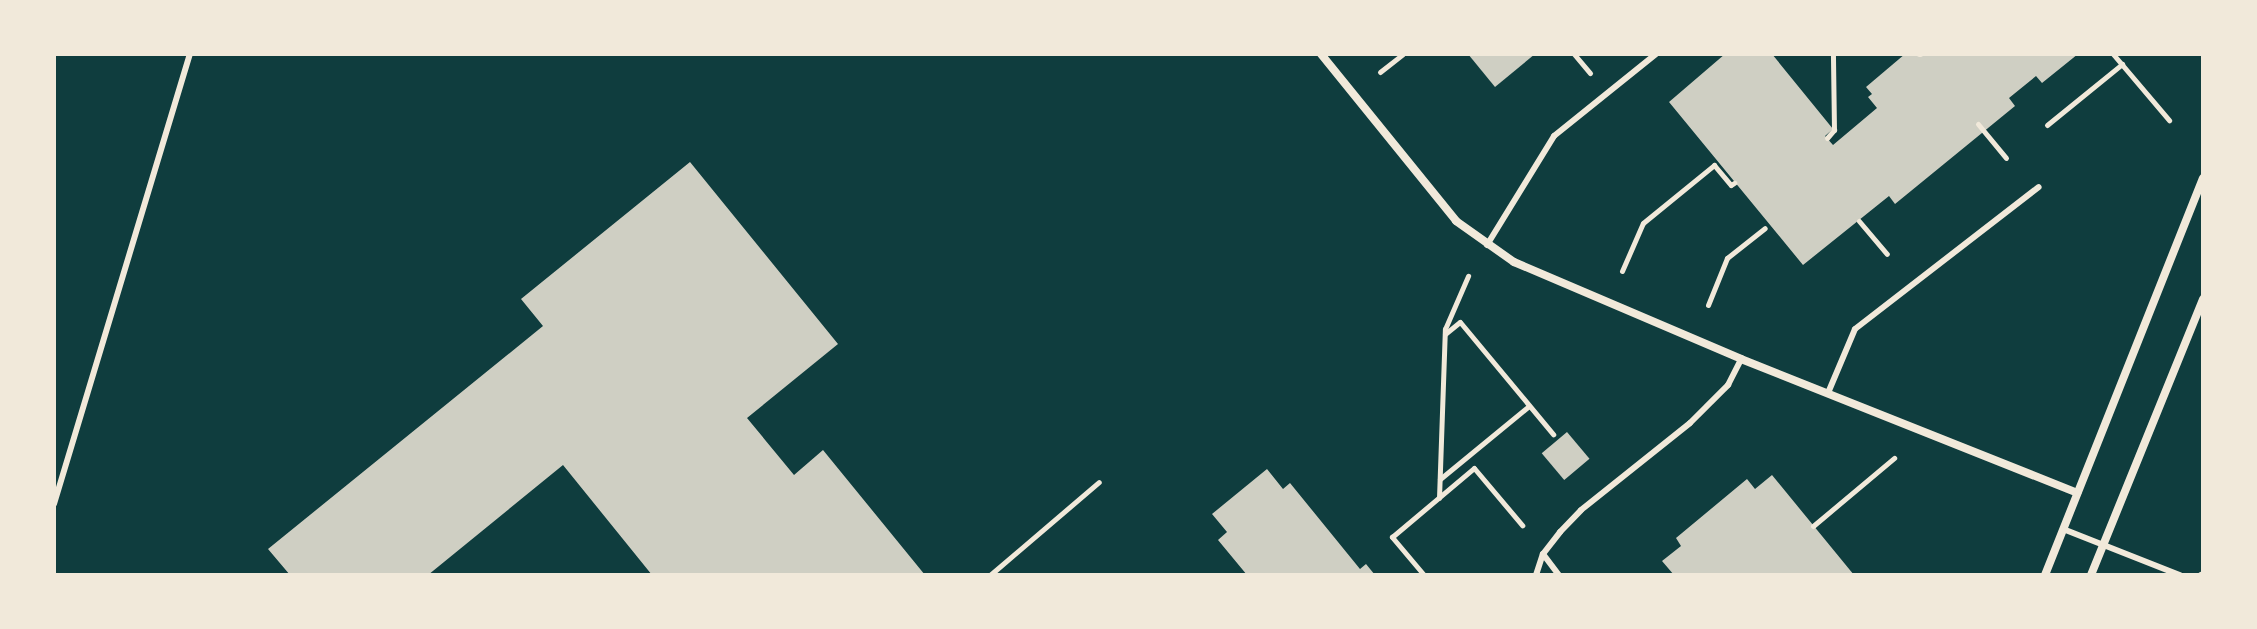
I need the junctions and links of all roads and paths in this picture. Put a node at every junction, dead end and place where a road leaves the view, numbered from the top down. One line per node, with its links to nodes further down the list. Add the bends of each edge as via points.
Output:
1 (190, 54): 34 (lane)
2 (1321, 54): 21 (street, via 1456,221)
3 (1403, 54): 9 (path)
4 (1574, 54): 10 (path)
5 (1656, 54): 21 (lane, via 1554,136)
6 (1833, 54): 14 (path, via 1834,130)
7 (2113, 54): 8 (path)
8 (2122, 64): 11 (path); 13 (path)
9 (1380, 72)
10 (1590, 73)
11 (2169, 120)
12 (1978, 124): 15 (path)
13 (2047, 125)
14 (1827, 138)
15 (2006, 158)
16 (2203, 178): 37 (street)
17 (1734, 183): 23 (path, via 1714,165 1643,223)
18 (2039, 187): 29 (lane, via 1855,329)
19 (1859, 221): 22 (path)
20 (1765, 228): 26 (path, via 1727,258)
21 (1487, 245): 28 (street, via 1553,281)
22 (1887, 254)
23 (1622, 271)
24 (1468, 276): 27 (path)
25 (2203, 299): 43 (street)
26 (1708, 305)
27 (1445, 334): 30 (path, via 1460,322); 35 (path)
28 (1741, 359): 29 (street); 44 (lane, via 1728,385 1709,404 1581,510)
29 (1828, 393): 37 (street)
30 (1529, 406): 31 (path); 35 (path)
31 (1553, 434)
32 (1894, 458): 41 (path)
33 (54, 474): 34 (lane)
34 (63, 477): 39 (lane)
35 (1440, 479): 38 (path)
36 (1099, 482): 45 (path)
37 (2077, 493): 42 (street)
38 (1439, 498): 40 (path, via 1474,468); 46 (path, via 1392,537)
39 (54, 504)
40 (1522, 525)
41 (1813, 526)
42 (2063, 529): 43 (lane); 49 (street)
43 (2103, 545): 50 (street); 51 (lane)
44 (1543, 554): 47 (lane); 48 (lane)
45 (990, 575)
46 (1424, 575)
47 (1536, 575)
48 (1559, 575)
49 (2045, 575)
50 (2091, 575)
51 (2180, 575)

